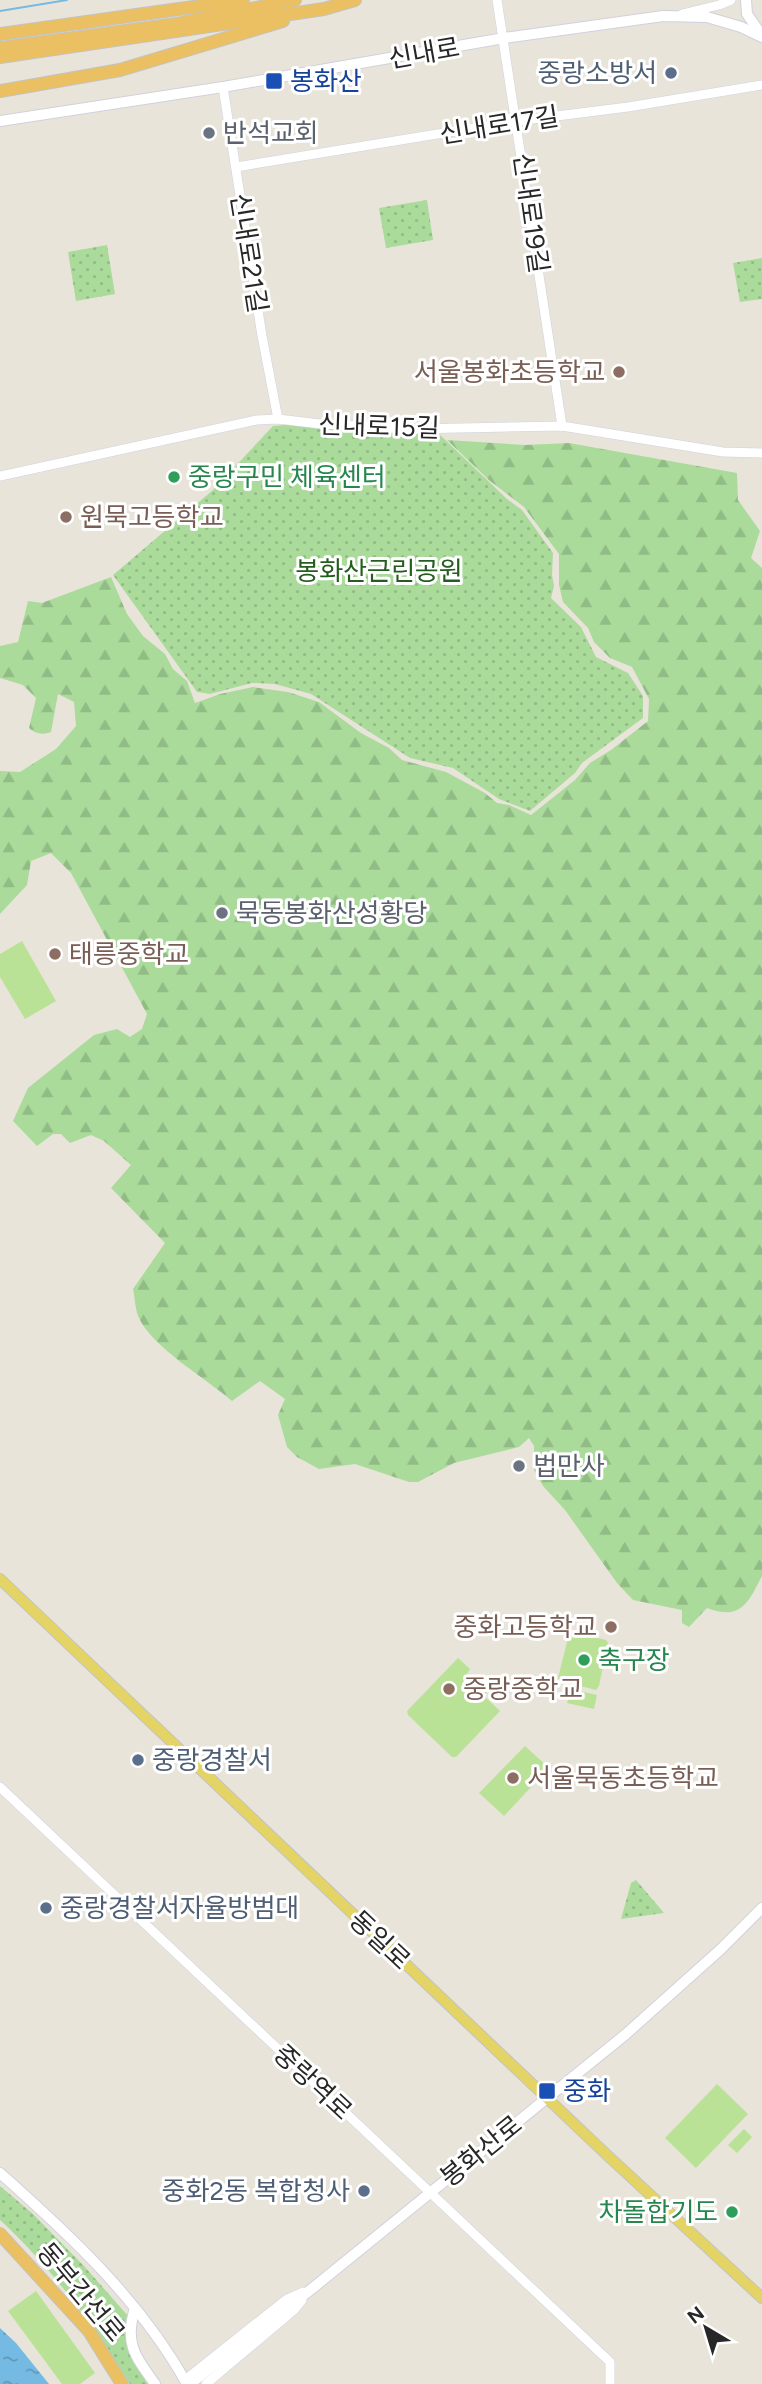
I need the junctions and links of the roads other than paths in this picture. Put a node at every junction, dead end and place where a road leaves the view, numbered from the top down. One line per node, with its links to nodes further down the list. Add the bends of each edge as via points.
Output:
1 (243, 0): 9 (highway)
2 (295, 0): 12 (highway)
3 (355, 0): 7 (highway)
4 (497, 0): 11 (street, 신내로19길)
5 (731, 0): 8 (street)
6 (746, 0): 10 (main road, via 747,14)
7 (324, 9): 12 (highway); 17 (highway, via 120,70)
8 (678, 15): 10 (main road, 신내로, via 718,19); 11 (main road, 신내로)
9 (0, 34)
10 (762, 36)
11 (504, 38): 16 (main road, 신내로); 19 (street, 신내로19길)
12 (64, 44): 13 (highway); 14 (highway)
13 (0, 48)
14 (0, 57)
15 (762, 85): 19 (street, 신내로17길)
16 (223, 87): 18 (main road, 신내로); 20 (street, 신내로21길)
17 (0, 91)
18 (0, 121)
19 (517, 121): 20 (street, 신내로17길); 22 (street, 신내로19길)
20 (236, 167): 21 (street, 신내로21길)
21 (278, 419): 22 (street, 신내로15길, via 411,429); 24 (street, 신내로15길)
22 (562, 426): 23 (street, 신내로15길, via 723,452)
23 (762, 453)
24 (0, 476)
25 (0, 1579): 28 (main road, 동일로)
26 (0, 1787): 30 (street, 중랑역로)
27 (762, 1908): 28 (main road, 봉화산로, via 648,2016)
28 (547, 2097): 30 (main road, 봉화산로); 33 (main road, 동일로)
29 (0, 2173): 34 (main road, via 95,2260)
30 (430, 2192): 32 (main road, 봉화산로); 39 (street, 중랑역로, via 610,2362)
31 (0, 2234): 36 (highway, 동부간선로, via 89,2331)
32 (311, 2289): 35 (main road, 봉화산로); 35 (street, via 287,2299); 38 (street, via 295,2309)
33 (762, 2298)
34 (135, 2308): 35 (main road); 37 (main road, via 131,2343)
35 (187, 2383)
36 (122, 2384)
37 (155, 2384)
38 (206, 2384)
39 (610, 2384)

